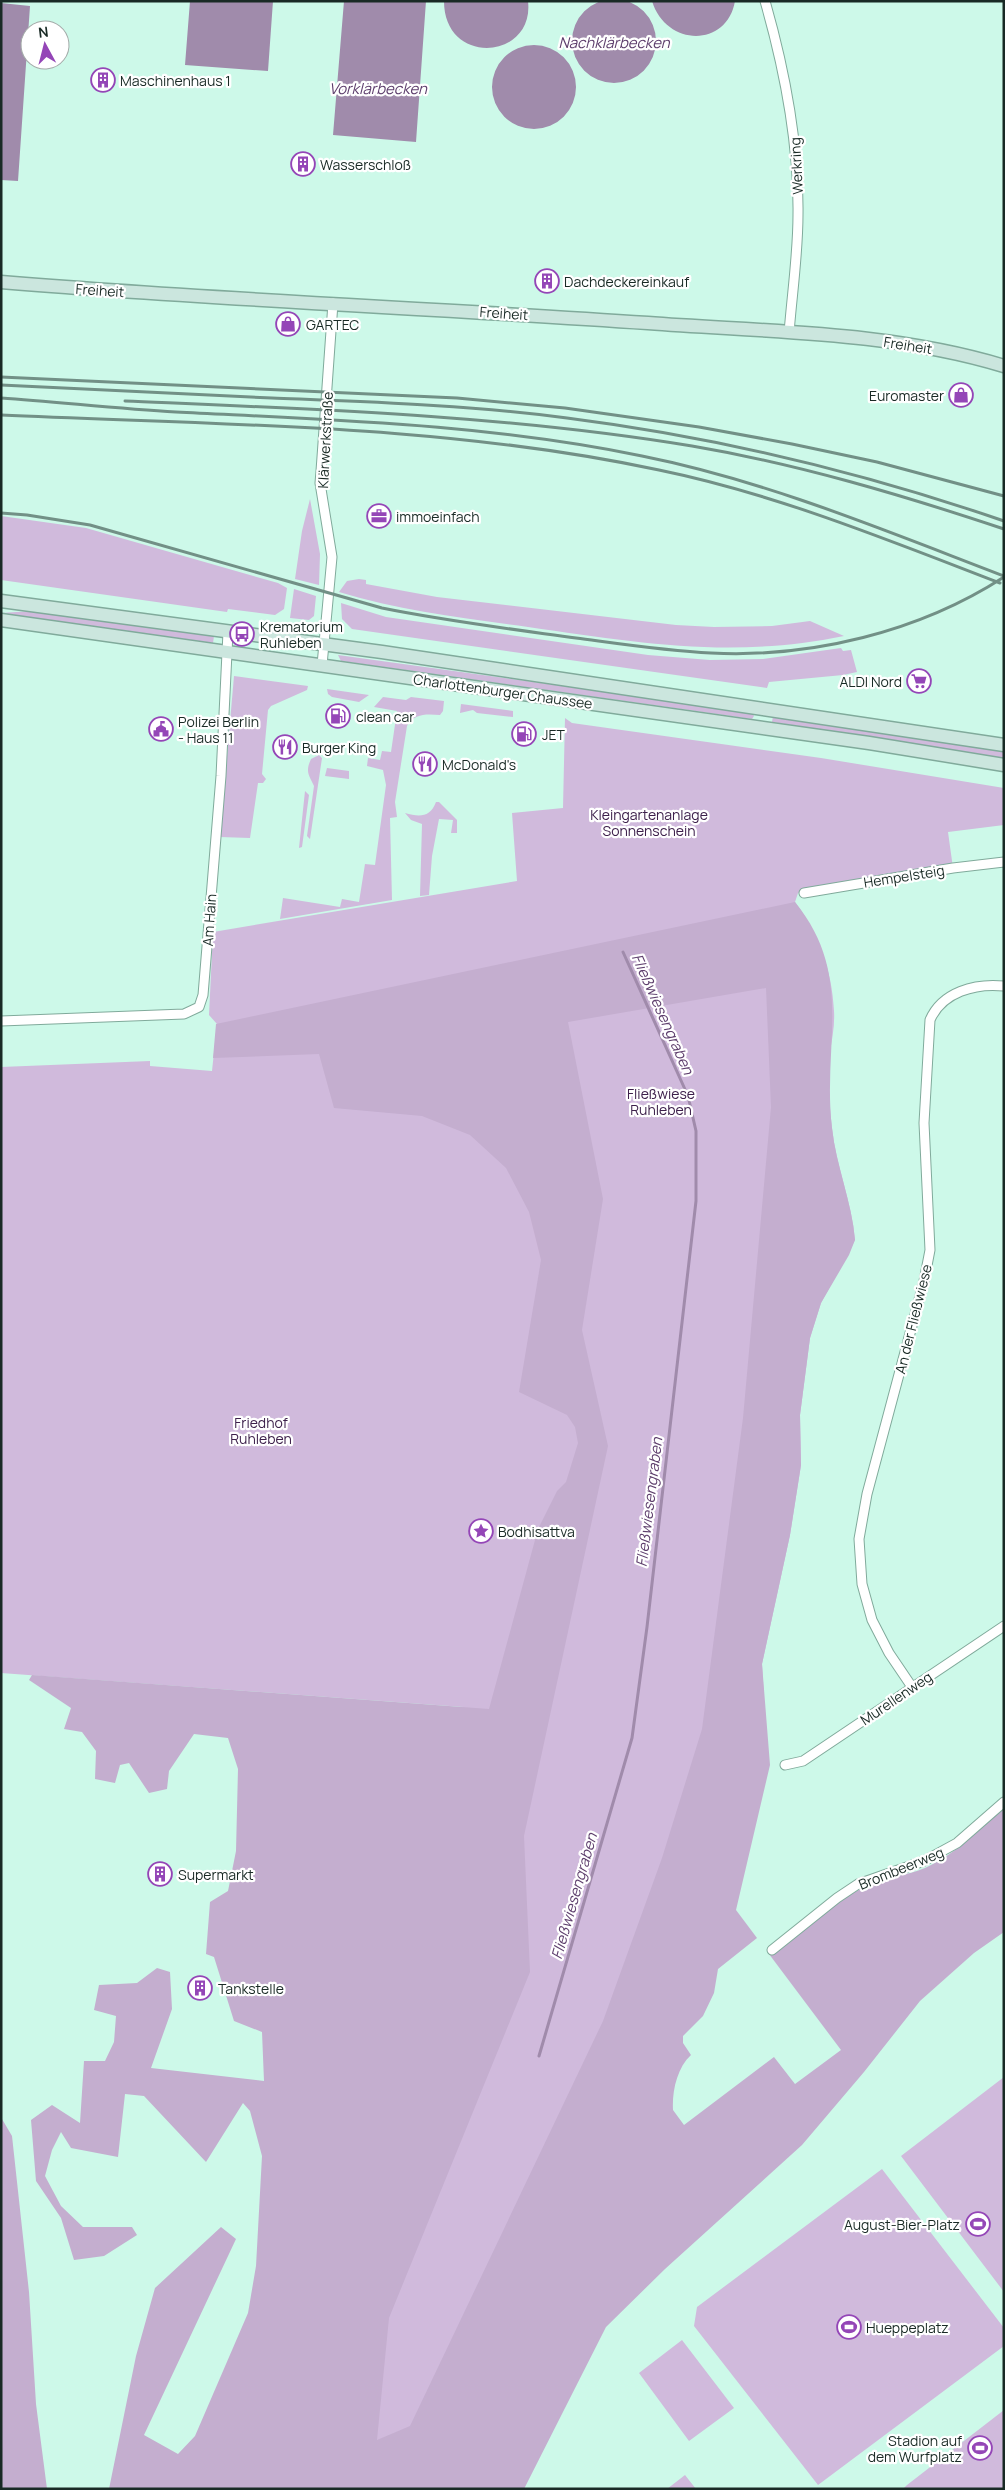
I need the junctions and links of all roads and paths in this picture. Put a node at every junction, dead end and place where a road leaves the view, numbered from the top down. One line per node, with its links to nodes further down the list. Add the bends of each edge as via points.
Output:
1 (765, 1): 4 (street, Werkring, via 788,93 797,168 798,217)
2 (1, 282): 3 (main road, Freiheit)
3 (333, 303): 4 (main road, Freiheit); 9 (street, Klärwerkstraße, via 320,471 332,557)
4 (788, 333): 5 (main road, Freiheit, via 879,340 946,351)
5 (1004, 366)
6 (1, 601): 8 (main road, Charlottenburger Chaussee)
7 (1, 620): 10 (main road, Charlottenburger Chaussee)
8 (228, 632): 9 (main road, Charlottenburger Chaussee); 10 (street, Am Hain)
9 (324, 644): 11 (street, Klärwerkstraße); 12 (main road, Charlottenburger Chaussee)
10 (227, 652): 11 (main road, Charlottenburger Chaussee); 17 (street, Am Hain, via 221,776 203,994 199,1007 184,1014)
11 (322, 665): 13 (main road, Charlottenburger Chaussee, via 869,742)
12 (1004, 745)
13 (1004, 765)
14 (1004, 862): 15 (street, Hempelsteig)
15 (804, 893)
16 (1004, 986): 19 (street, An der Fließwiese, via 976,986 954,994 938,1007 930,1020 924,1123 930,1250 862,1517 859,1561 866,1602 879,1636)
17 (1, 1021)
18 (1004, 1626): 19 (street, Murellenweg)
19 (912, 1687): 20 (street, Murellenweg, via 803,1761)
20 (785, 1765)
21 (1004, 1802): 22 (street, Brombeerweg, via 957,1843 924,1861 858,1884)
22 (772, 1950)

